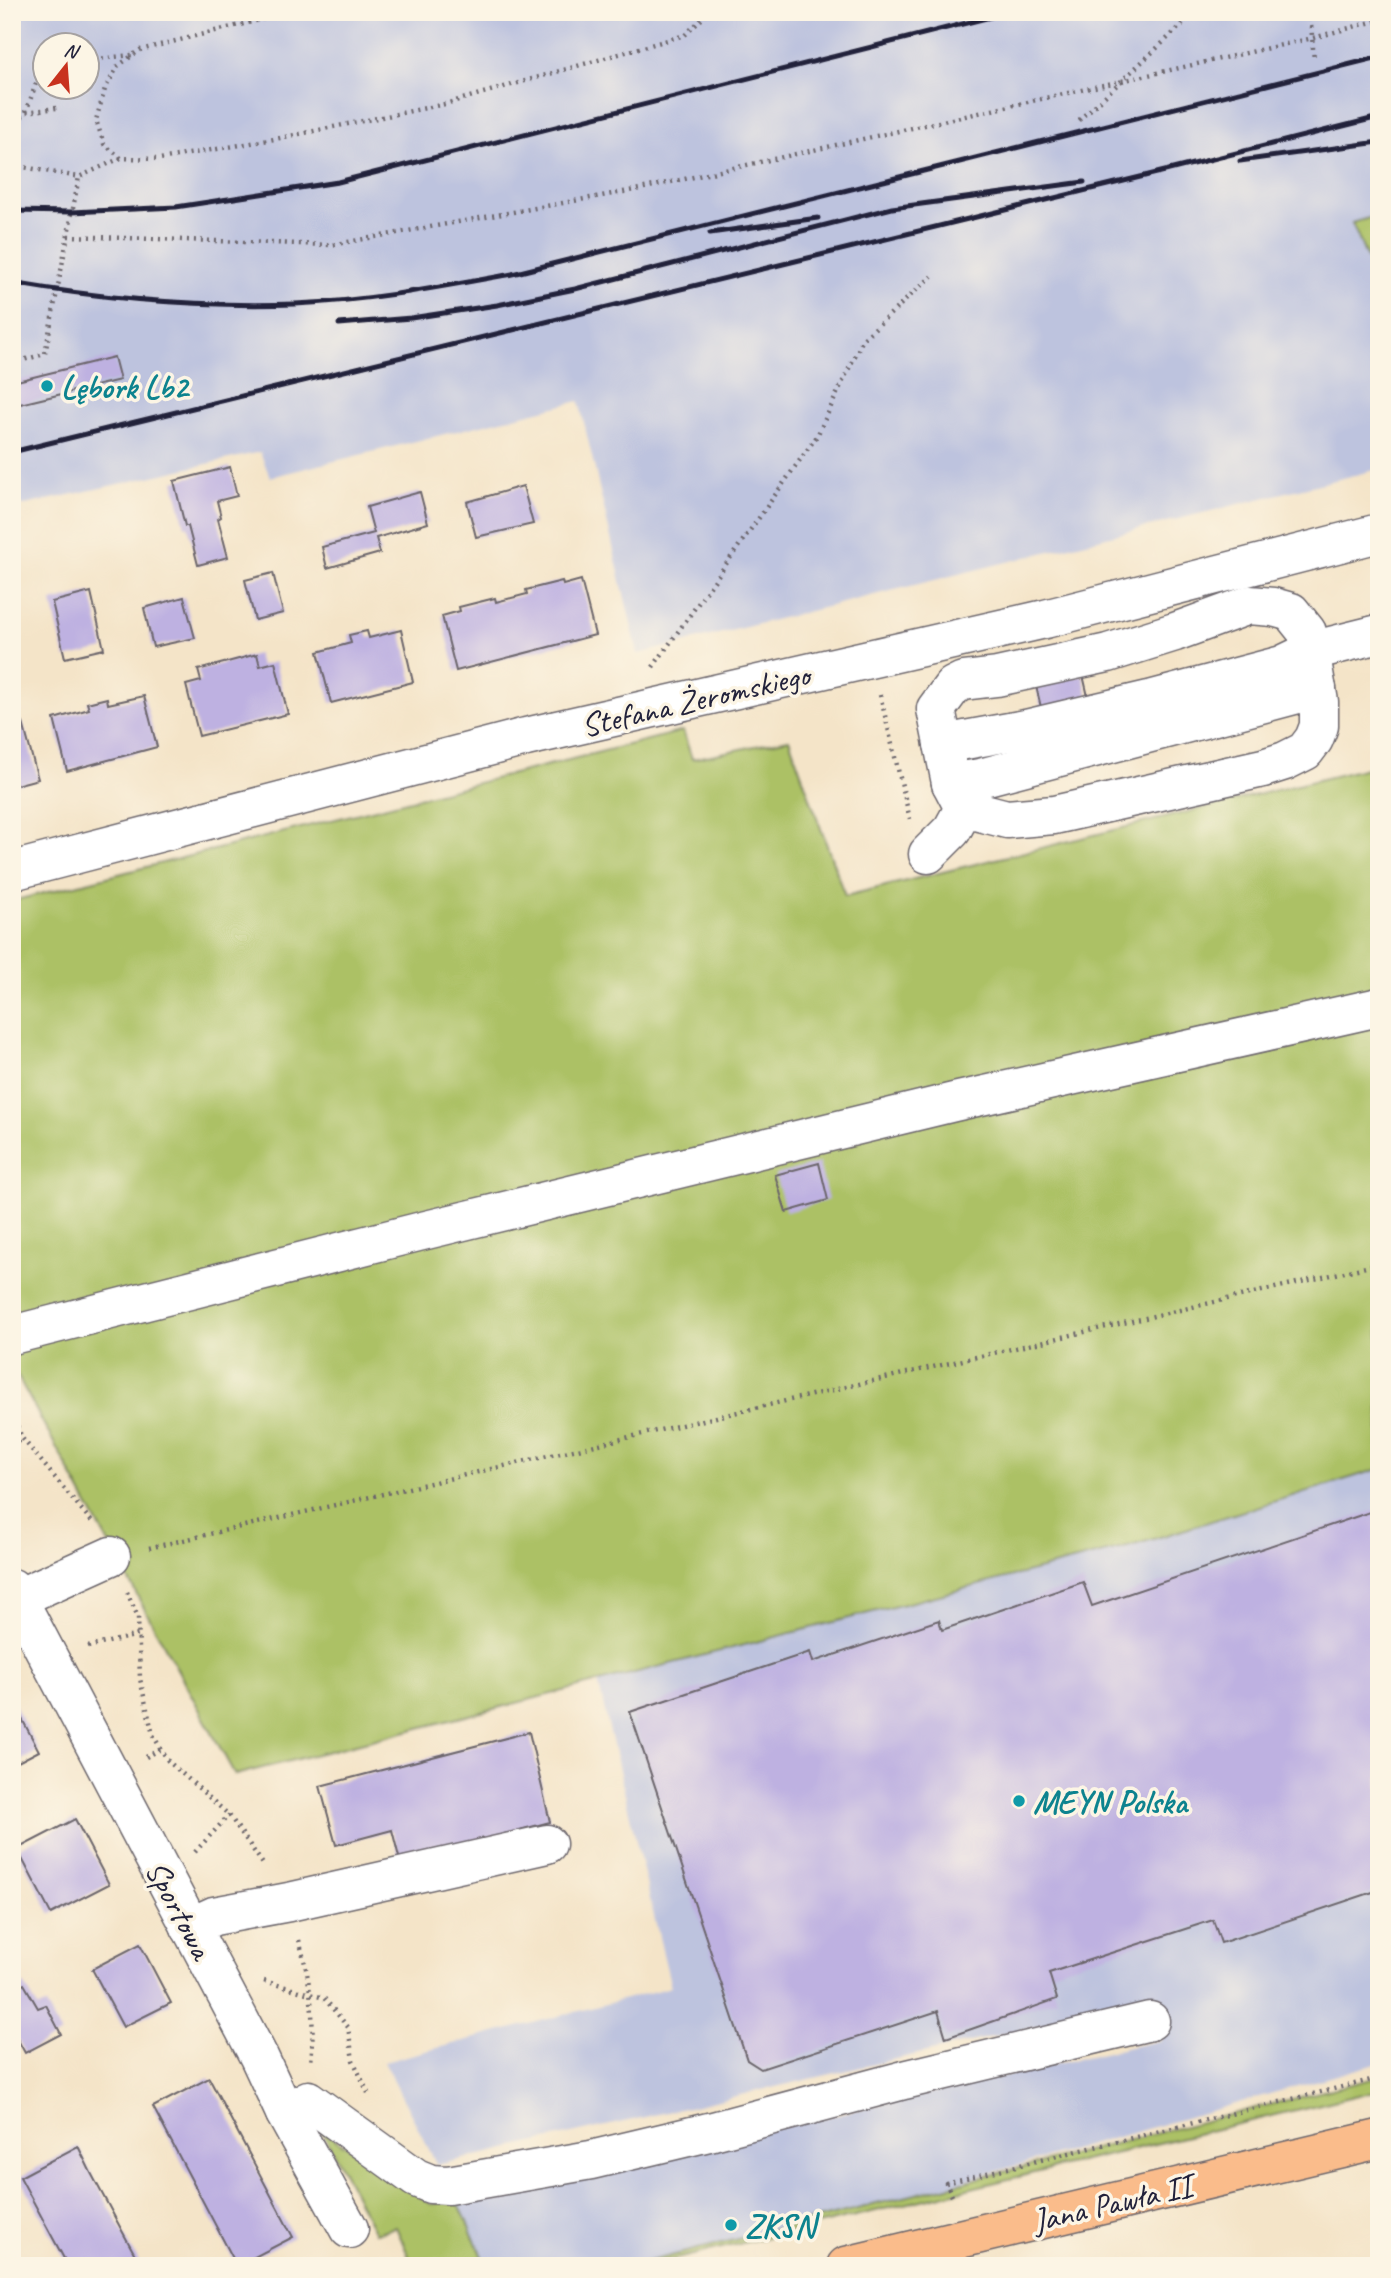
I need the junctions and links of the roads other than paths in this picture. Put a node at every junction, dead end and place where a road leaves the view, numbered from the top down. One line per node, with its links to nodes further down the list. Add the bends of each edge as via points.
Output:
1 (1379, 533): 8 (street, Stefana Żeromskiego, via 1045,619 526,737)
2 (1379, 634): 3 (street)
3 (1311, 650): 4 (street); 5 (street, via 1282,665 1149,700); 5 (street, via 1307,632 1291,612 1249,605 1108,653 964,681 953,686 936,709)
4 (1317, 689): 6 (street, via 980,778); 6 (street, via 1319,726 1314,738 1305,751 1263,768 1054,815 1007,819)
5 (943, 744): 6 (street)
6 (958, 796): 7 (street, via 953,830)
7 (920, 842)
8 (12, 871)
9 (1379, 1007): 10 (street, via 940,1105)
10 (12, 1335)
11 (111, 1556): 12 (street)
12 (15, 1593): 14 (street, Sportowa)
13 (547, 1844): 14 (street, via 214,1916)
14 (190, 1927): 16 (street, Sportowa, via 258,2057)
15 (1150, 2021): 16 (street, via 605,2157 448,2185 416,2178)
16 (297, 2106): 18 (street, Sportowa)
17 (1379, 2139): 19 (main road, Jana Pawła II)
18 (349, 2229)
19 (846, 2266)

